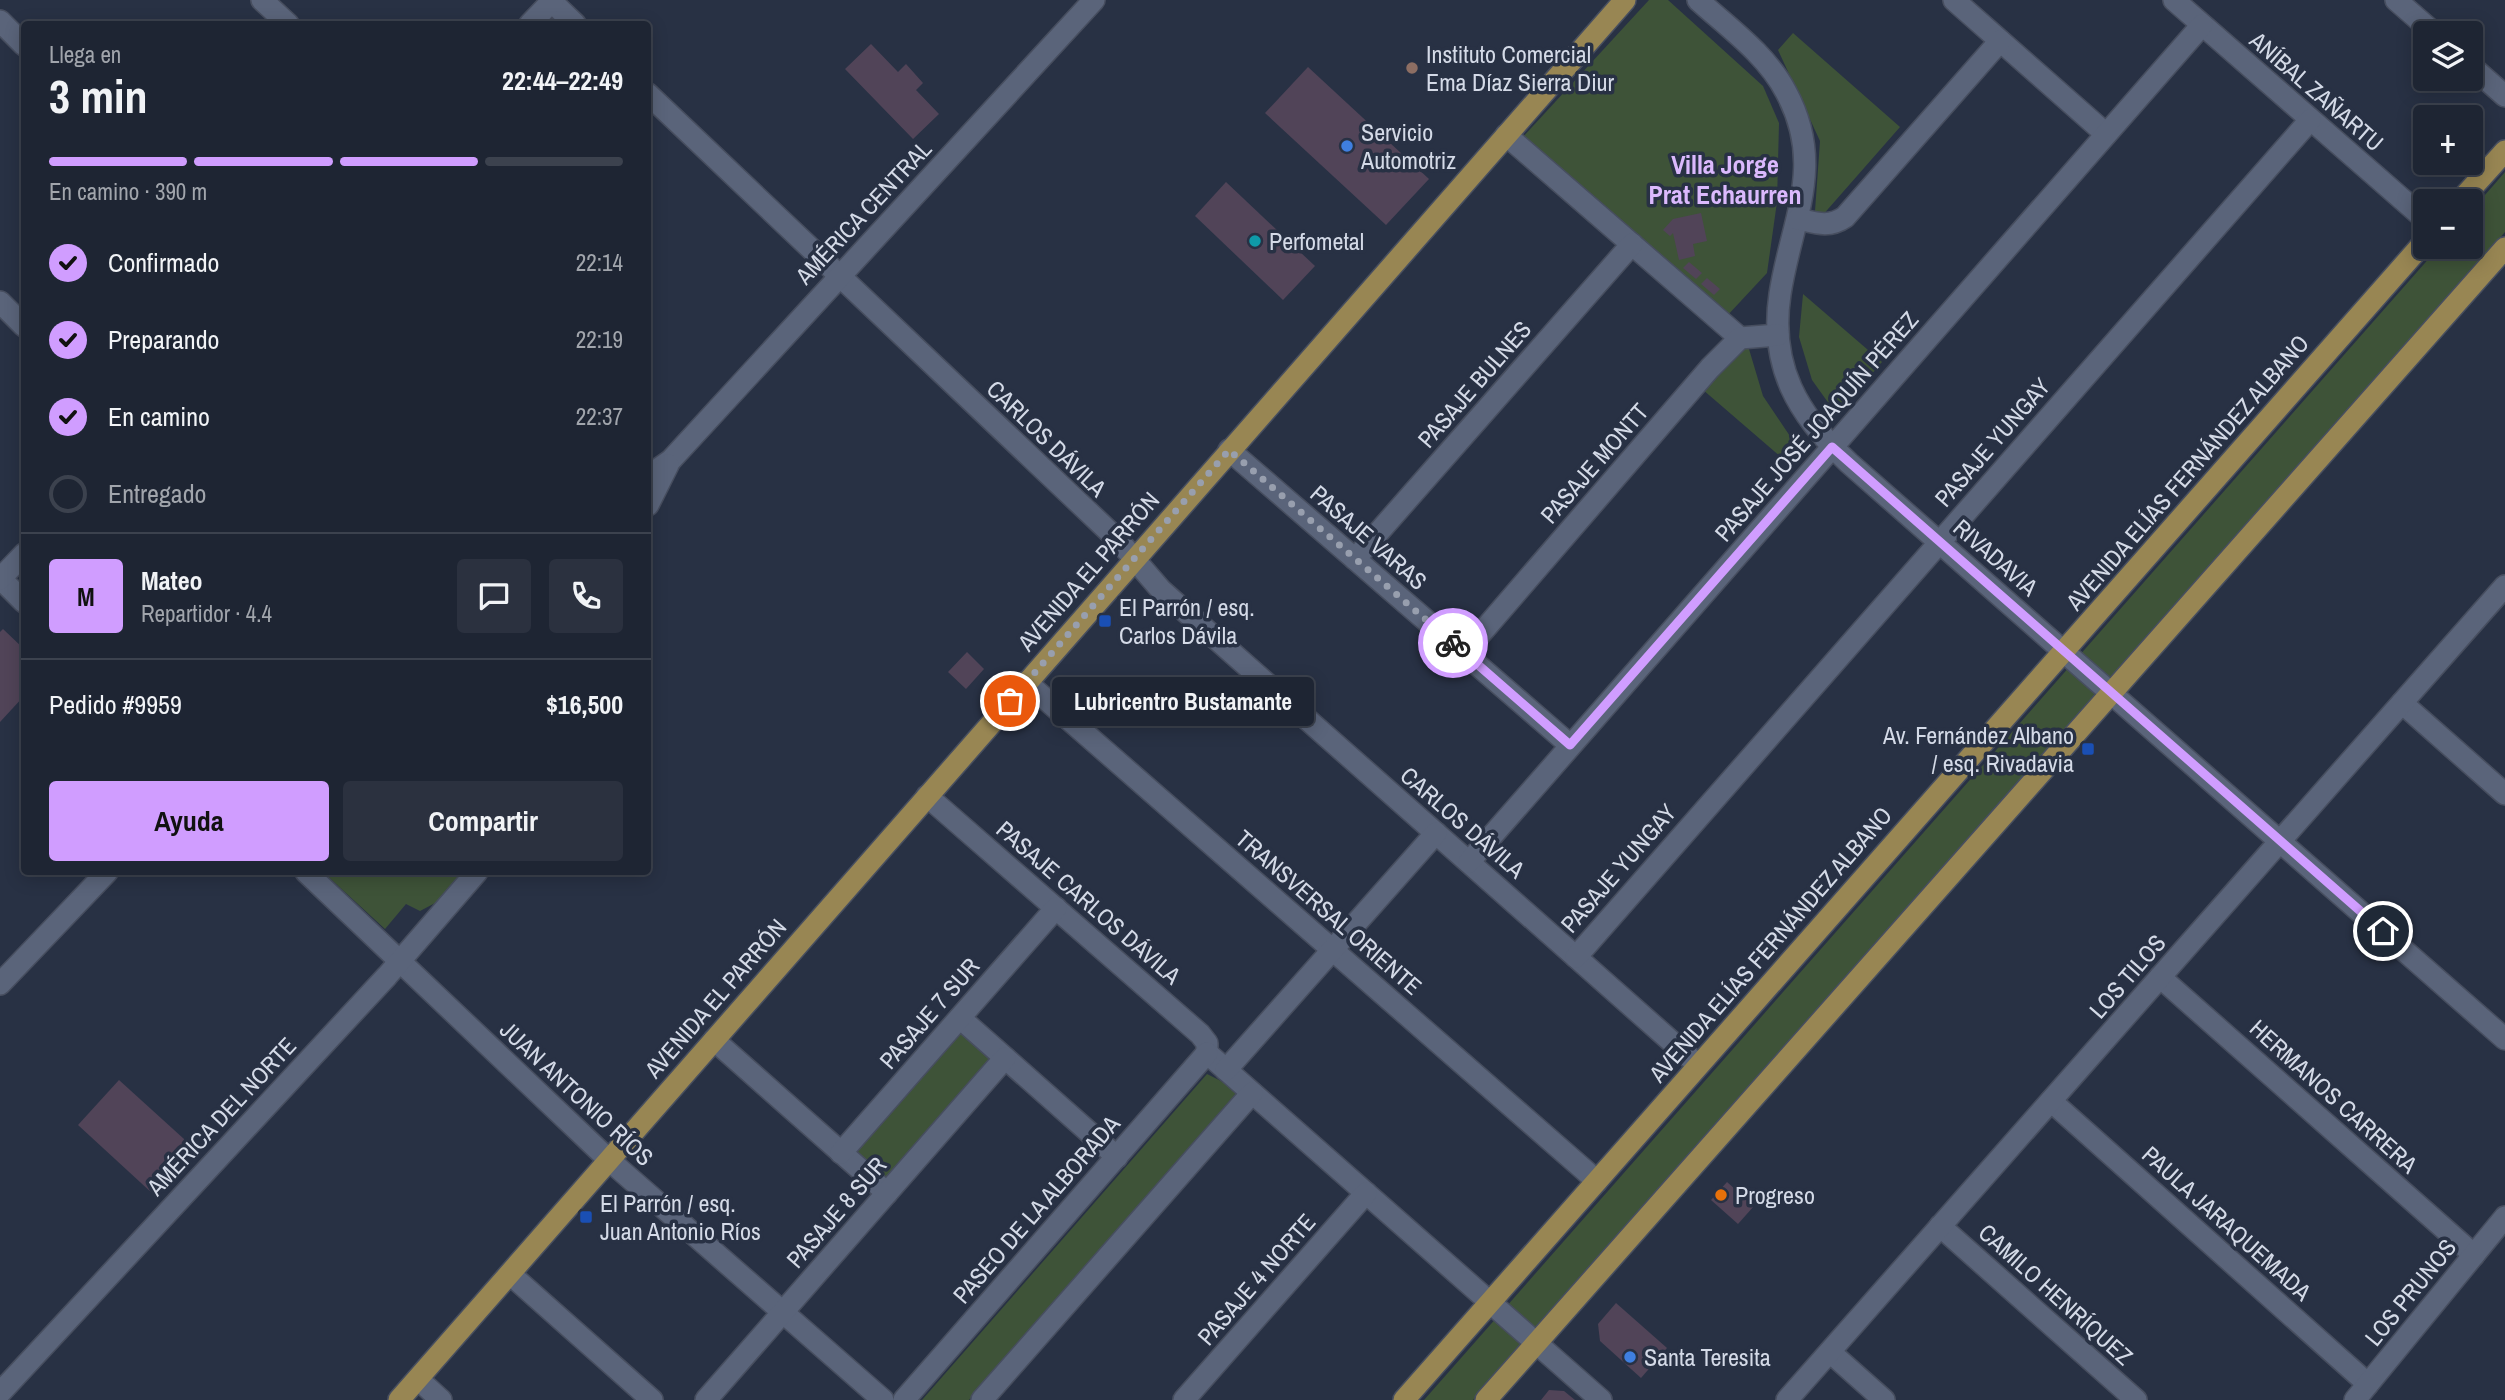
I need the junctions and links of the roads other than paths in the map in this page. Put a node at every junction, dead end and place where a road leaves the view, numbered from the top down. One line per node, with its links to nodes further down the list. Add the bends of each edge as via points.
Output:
1 (262, 0): 10 (street)
2 (1094, 0): 30 (street, AMÉRICA CENTRAL)
3 (1625, 0): 22 (main road, AVENIDA EL PARRÓN)
4 (1699, 0): 26 (street, RIVADAVIA, via 1766,62 1786,92 1804,145)
5 (1954, 0): 15 (street)
6 (2174, 0): 14 (street, ANÍBAL ZAÑARTU)
7 (2396, 0): 13 (street)
8 (551, 1): 11 (street); 12 (street)
9 (0, 21): 16 (street)
10 (285, 21)
11 (533, 21)
12 (572, 21)
13 (2420, 21)
14 (2202, 25): 20 (street, ANÍBAL ZAÑARTU); 21 (street, PASAJE JOSÉ JOAQUÍN PÉREZ)
15 (2000, 41): 21 (street); 26 (street, via 1845,217 1825,225)
16 (21, 42)
17 (2483, 77): 18 (street)
18 (2505, 96)
19 (651, 97): 30 (street, CARLOS DÁVILA)
20 (2310, 120): 25 (street, ANÍBAL ZAÑARTU); 40 (street, PASAJE YUNGAY)
21 (2106, 134): 35 (street, PASAJE JOSÉ JOAQUÍN PÉREZ)
22 (1506, 135): 27 (street); 36 (main road, AVENIDA EL PARRÓN)
23 (2505, 151): 24 (main road)
24 (2471, 189)
25 (2413, 209)
26 (1798, 219): 33 (street, RIVADAVIA, via 1780,292)
27 (1632, 244): 34 (street); 42 (street, PASAJE BULNES)
28 (2505, 248): 50 (main road)
29 (2413, 255): 47 (main road, AVENIDA ELÍAS FERNÁNDEZ ALBANO)
30 (839, 276): 37 (street, AMÉRICA CENTRAL); 43 (street, CARLOS DÁVILA, via 1118,540)
31 (0, 302): 32 (street)
32 (21, 323)
33 (1778, 335): 34 (street); 35 (street, RIVADAVIA, via 1791,387 1815,430)
34 (1740, 338): 48 (street, PASAJE MONTT)
35 (1832, 447): 40 (street, RIVADAVIA); 52 (street, PASAJE JOSÉ JOAQUÍN PÉREZ)
36 (1229, 450): 42 (street, PASAJE VARAS); 43 (main road, AVENIDA EL PARRÓN)
37 (671, 460): 38 (street); 39 (street)
38 (651, 475)
39 (651, 499)
40 (1939, 542): 47 (street, RIVADAVIA); 63 (street, PASAJE YUNGAY)
41 (21, 557): 44 (street)
42 (1355, 559): 48 (street, PASAJE VARAS)
43 (1133, 560): 49 (main road, AVENIDA EL PARRÓN); 55 (street, CARLOS DÁVILA, via 1161,590)
44 (0, 579): 46 (street)
45 (2505, 586): 51 (street, LOS TILOS)
46 (21, 599)
47 (2063, 651): 50 (street, RIVADAVIA); 72 (main road, AVENIDA ELÍAS FERNÁNDEZ ALBANO)
48 (1464, 653): 52 (street, PASAJE VARAS)
49 (1026, 682): 54 (main road, AVENIDA EL PARRÓN); 62 (street, TRANSVERSAL ORIENTE)
50 (2111, 693): 56 (street, RIVADAVIA); 88 (main road)
51 (2402, 703): 53 (street); 56 (street, LOS TILOS)
52 (1570, 745): 57 (street, PASAJE JOSÉ JOAQUÍN PÉREZ)
53 (2505, 794)
54 (927, 796): 61 (street, PASAJE CARLOS DÁVILA); 69 (main road, AVENIDA EL PARRÓN)
55 (1436, 833): 57 (street, CARLOS DÁVILA); 62 (street)
56 (2281, 841): 65 (street, LOS TILOS); 68 (street, RIVADAVIA)
57 (1469, 862): 63 (street, CARLOS DÁVILA)
58 (104, 875): 66 (street)
59 (309, 875): 64 (street, JUAN ANTONIO RÍOS)
60 (474, 875): 64 (street, AMÉRICA DEL NORTE)
61 (1056, 908): 67 (street, PASAJE 7 SUR); 70 (street, PASAJE CARLOS DÁVILA, via 1200,1034)
62 (1332, 950): 73 (street); 79 (street, TRANSVERSAL ORIENTE)
63 (1576, 957): 72 (street, CARLOS DÁVILA)
64 (400, 961): 78 (street, JUAN ANTONIO RÍOS); 92 (street, AMÉRICA DEL NORTE)
65 (2160, 977): 75 (street, LOS TILOS); 84 (street, HERMANOS CARRERA)
66 (0, 984)
67 (960, 1018): 71 (street); 76 (street, PASAJE 7 SUR)
68 (2505, 1039)
69 (714, 1040): 76 (street); 78 (main road, AVENIDA EL PARRÓN)
70 (1207, 1053): 73 (street); 77 (street, PASEO DE LA ALBORADA)
71 (1005, 1058): 77 (street); 80 (street, PASAJE 8 SUR)
72 (1698, 1065): 79 (main road, AVENIDA ELÍAS FERNÁNDEZ ALBANO)
73 (1226, 1070): 74 (street)
74 (1252, 1093): 81 (street); 99 (street)
75 (2051, 1101): 83 (street, LOS TILOS); 91 (street, PAULA JARAQUEMADA)
76 (841, 1153): 80 (street)
77 (1117, 1157): 98 (street, PASEO DE LA ALBORADA)
78 (609, 1160): 85 (main road, AVENIDA EL PARRÓN); 87 (street, JUAN ANTONIO RÍOS)
79 (1597, 1181): 86 (main road, AVENIDA ELÍAS FERNÁNDEZ ALBANO)
80 (887, 1193): 87 (street, PASAJE 8 SUR)
81 (1366, 1193): 86 (street); 100 (street, PASAJE 4 NORTE)
82 (2505, 1217): 84 (street, LOS PRUNOS)
83 (1941, 1226): 89 (street, LOS TILOS); 106 (street, CAMILO HENRÍQUEZ)
84 (2474, 1255): 91 (street, LOS PRUNOS)
85 (510, 1274): 90 (main road, AVENIDA EL PARRÓN); 95 (street)
86 (1490, 1302): 88 (street); 101 (main road, AVENIDA ELÍAS FERNÁNDEZ ALBANO)
87 (783, 1312): 96 (street, PASAJE 8 SUR); 97 (street, JUAN ANTONIO RÍOS)
88 (1537, 1343): 102 (main road); 103 (street)
89 (1830, 1352): 104 (street, LOS TILOS); 105 (street)
90 (418, 1379): 93 (main road, AVENIDA EL PARRÓN); 94 (street)
91 (2362, 1392)
92 (0, 1393)
93 (399, 1400)
94 (442, 1400)
95 (652, 1400)
96 (706, 1400)
97 (883, 1400)
98 (904, 1400)
99 (982, 1400)
100 (1184, 1400)
101 (1404, 1400)
102 (1486, 1400)
103 (1601, 1400)
104 (1787, 1400)
105 (1884, 1400)
106 (2136, 1400)

